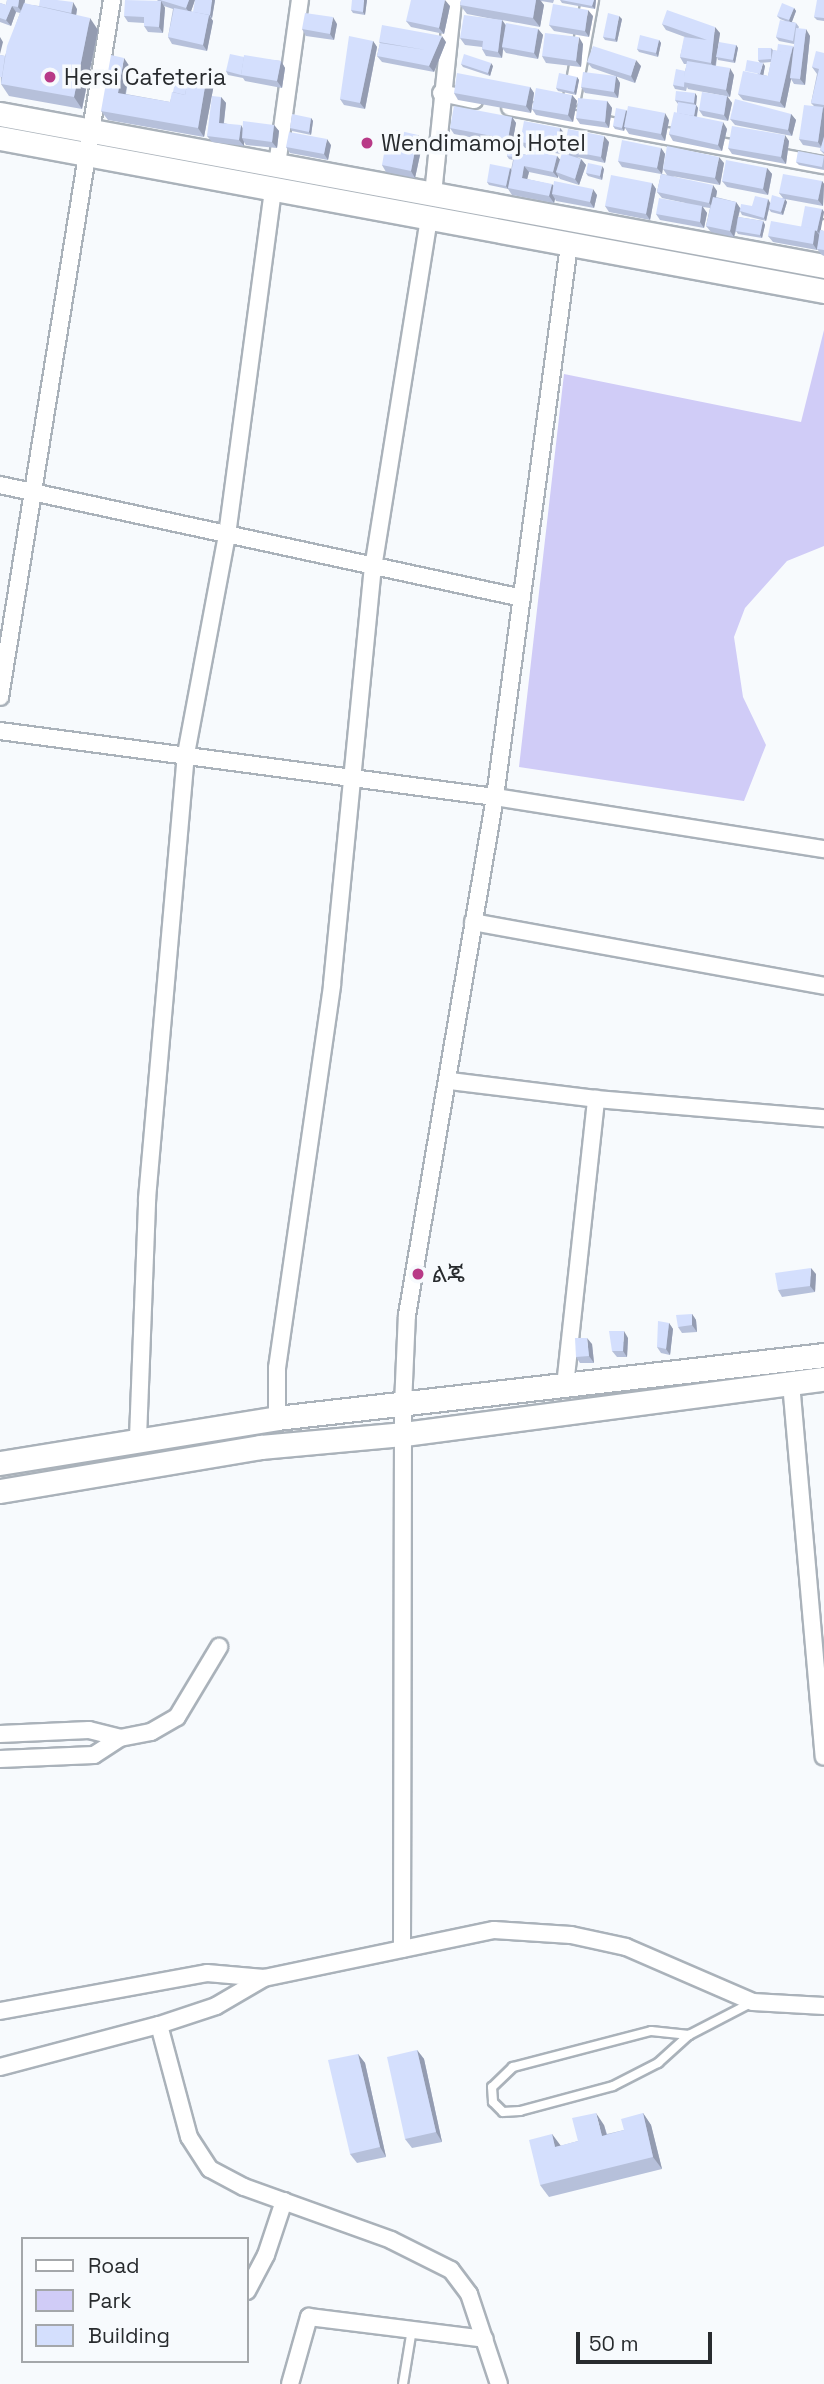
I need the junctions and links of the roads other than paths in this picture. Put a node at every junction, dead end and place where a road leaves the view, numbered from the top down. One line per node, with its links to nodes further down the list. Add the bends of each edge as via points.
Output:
1 (112, 0): 8 (street)
2 (300, 0): 11 (street)
3 (453, 0): 5 (street)
4 (590, 0): 7 (street)
5 (441, 93): 7 (street); 14 (street)
6 (0, 114): 8 (main road)
7 (569, 118): 12 (street)
8 (92, 131): 10 (street); 11 (main road)
9 (0, 138): 10 (main road)
10 (89, 156): 13 (main road); 21 (street)
11 (277, 165): 14 (main road)
12 (824, 165)
13 (273, 190): 15 (main road); 22 (street)
14 (433, 194): 18 (main road)
15 (429, 220): 17 (main road); 23 (street)
16 (824, 224): 18 (lane)
17 (569, 245): 19 (main road); 24 (street)
18 (820, 265)
19 (824, 291)
20 (0, 485): 21 (street)
21 (31, 491): 22 (street); 25 (street)
22 (227, 534): 23 (street); 27 (street)
23 (373, 568): 24 (street); 28 (street)
24 (522, 598): 29 (street)
25 (0, 697)
26 (0, 731): 27 (street)
27 (186, 754): 28 (street); 43 (street, via 147,1199)
28 (354, 777): 29 (street); 41 (street, via 327,1022 276,1368)
29 (495, 797): 30 (street); 31 (street)
30 (824, 849)
31 (474, 922): 32 (street); 33 (street)
32 (824, 986)
33 (450, 1081): 34 (street); 40 (street, via 407,1315)
34 (596, 1099): 35 (street); 39 (street)
35 (824, 1118)
36 (824, 1355): 39 (main road)
37 (824, 1379): 38 (main road)
38 (791, 1383): 42 (main road); 47 (street)
39 (565, 1385): 40 (main road)
40 (403, 1405): 41 (main road); 42 (street)
41 (277, 1418): 43 (main road)
42 (404, 1434): 45 (main road, via 261,1447); 52 (street)
43 (138, 1438): 44 (main road)
44 (0, 1463)
45 (0, 1491)
46 (219, 1647): 49 (street, via 177,1717 151,1732)
47 (821, 1686): 50 (street)
48 (0, 1734): 49 (street, via 89,1730)
49 (120, 1738): 51 (street, via 94,1755)
50 (824, 1757)
51 (0, 1759)
52 (402, 1949): 53 (street); 54 (street, via 494,1930 570,1935 626,1947)
53 (264, 1978): 56 (street, via 206,1973); 57 (street, via 216,2006)
54 (753, 2002): 55 (street); 58 (lane)
55 (824, 2006)
56 (0, 2011)
57 (159, 2025): 59 (street); 60 (street, via 189,2137 210,2169)
58 (689, 2035): 58 (lane, via 658,2063 613,2086 520,2112 503,2112 493,2102 492,2087 513,2067 651,2031)
59 (0, 2067)
60 (284, 2202): 61 (street, via 266,2255); 63 (street, via 391,2240 451,2270 469,2294)
61 (248, 2289)
62 (412, 2329): 63 (street); 64 (street, via 309,2317); 65 (lane)
63 (485, 2339): 66 (street)
64 (290, 2384)
65 (403, 2384)
66 (499, 2384)

